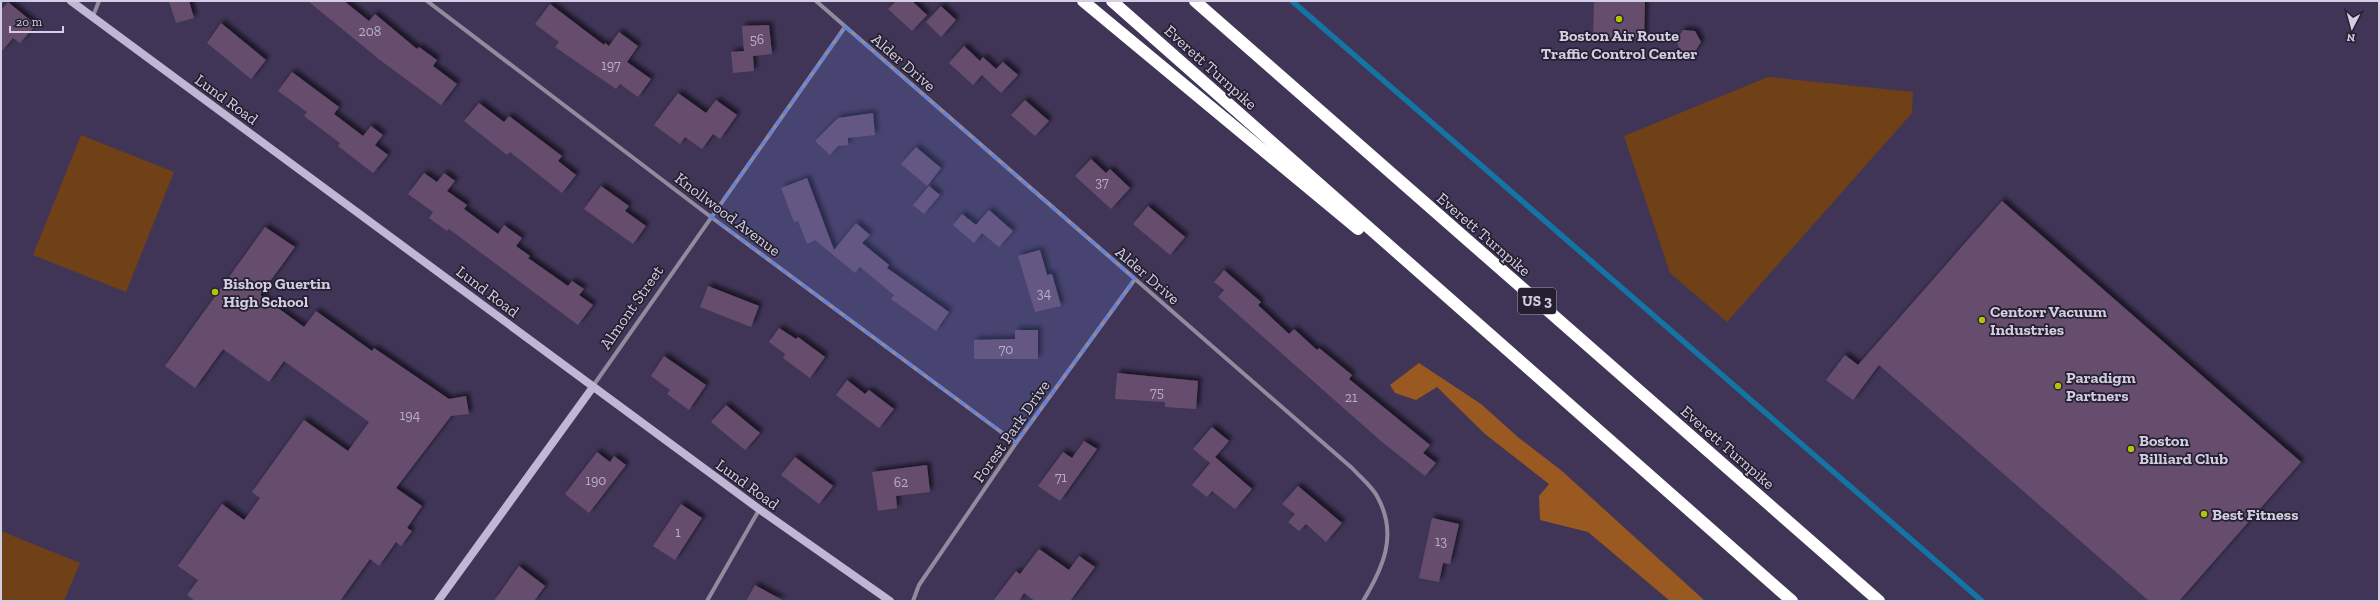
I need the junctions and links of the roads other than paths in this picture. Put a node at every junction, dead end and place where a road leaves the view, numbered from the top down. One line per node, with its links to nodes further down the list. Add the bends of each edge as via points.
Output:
1 (71, 1): 8 (street, Lund Road)
2 (99, 1): 8 (street)
3 (427, 1): 10 (street, Knollwood Avenue)
4 (816, 1): 9 (street, Alder Drive)
5 (1083, 1): 12 (highway)
6 (1112, 1): 12 (highway, Everett Turnpike)
7 (1195, 1): 22 (highway, Everett Turnpike / US 3)
8 (93, 16): 13 (street, Lund Road)
9 (845, 27): 10 (street, Almont Street); 11 (street, Alder Drive)
10 (711, 217): 13 (street, Almont Street); 14 (street, Knollwood Avenue)
11 (1135, 279): 14 (street, Forest Park Drive); 20 (street, Alder Drive, via 1352,468 1378,497 1388,522 1388,542 1384,562)
12 (1546, 386): 21 (highway, Everett Turnpike)
13 (593, 387): 15 (street, Lund Road); 16 (street, Almont Street)
14 (1016, 443): 19 (street, Forest Park Drive, via 919,586)
15 (759, 509): 17 (street); 18 (street, Lund Road)
16 (438, 601)
17 (707, 601)
18 (890, 601)
19 (913, 601)
20 (1363, 601)
21 (1792, 601)
22 (1879, 601)

